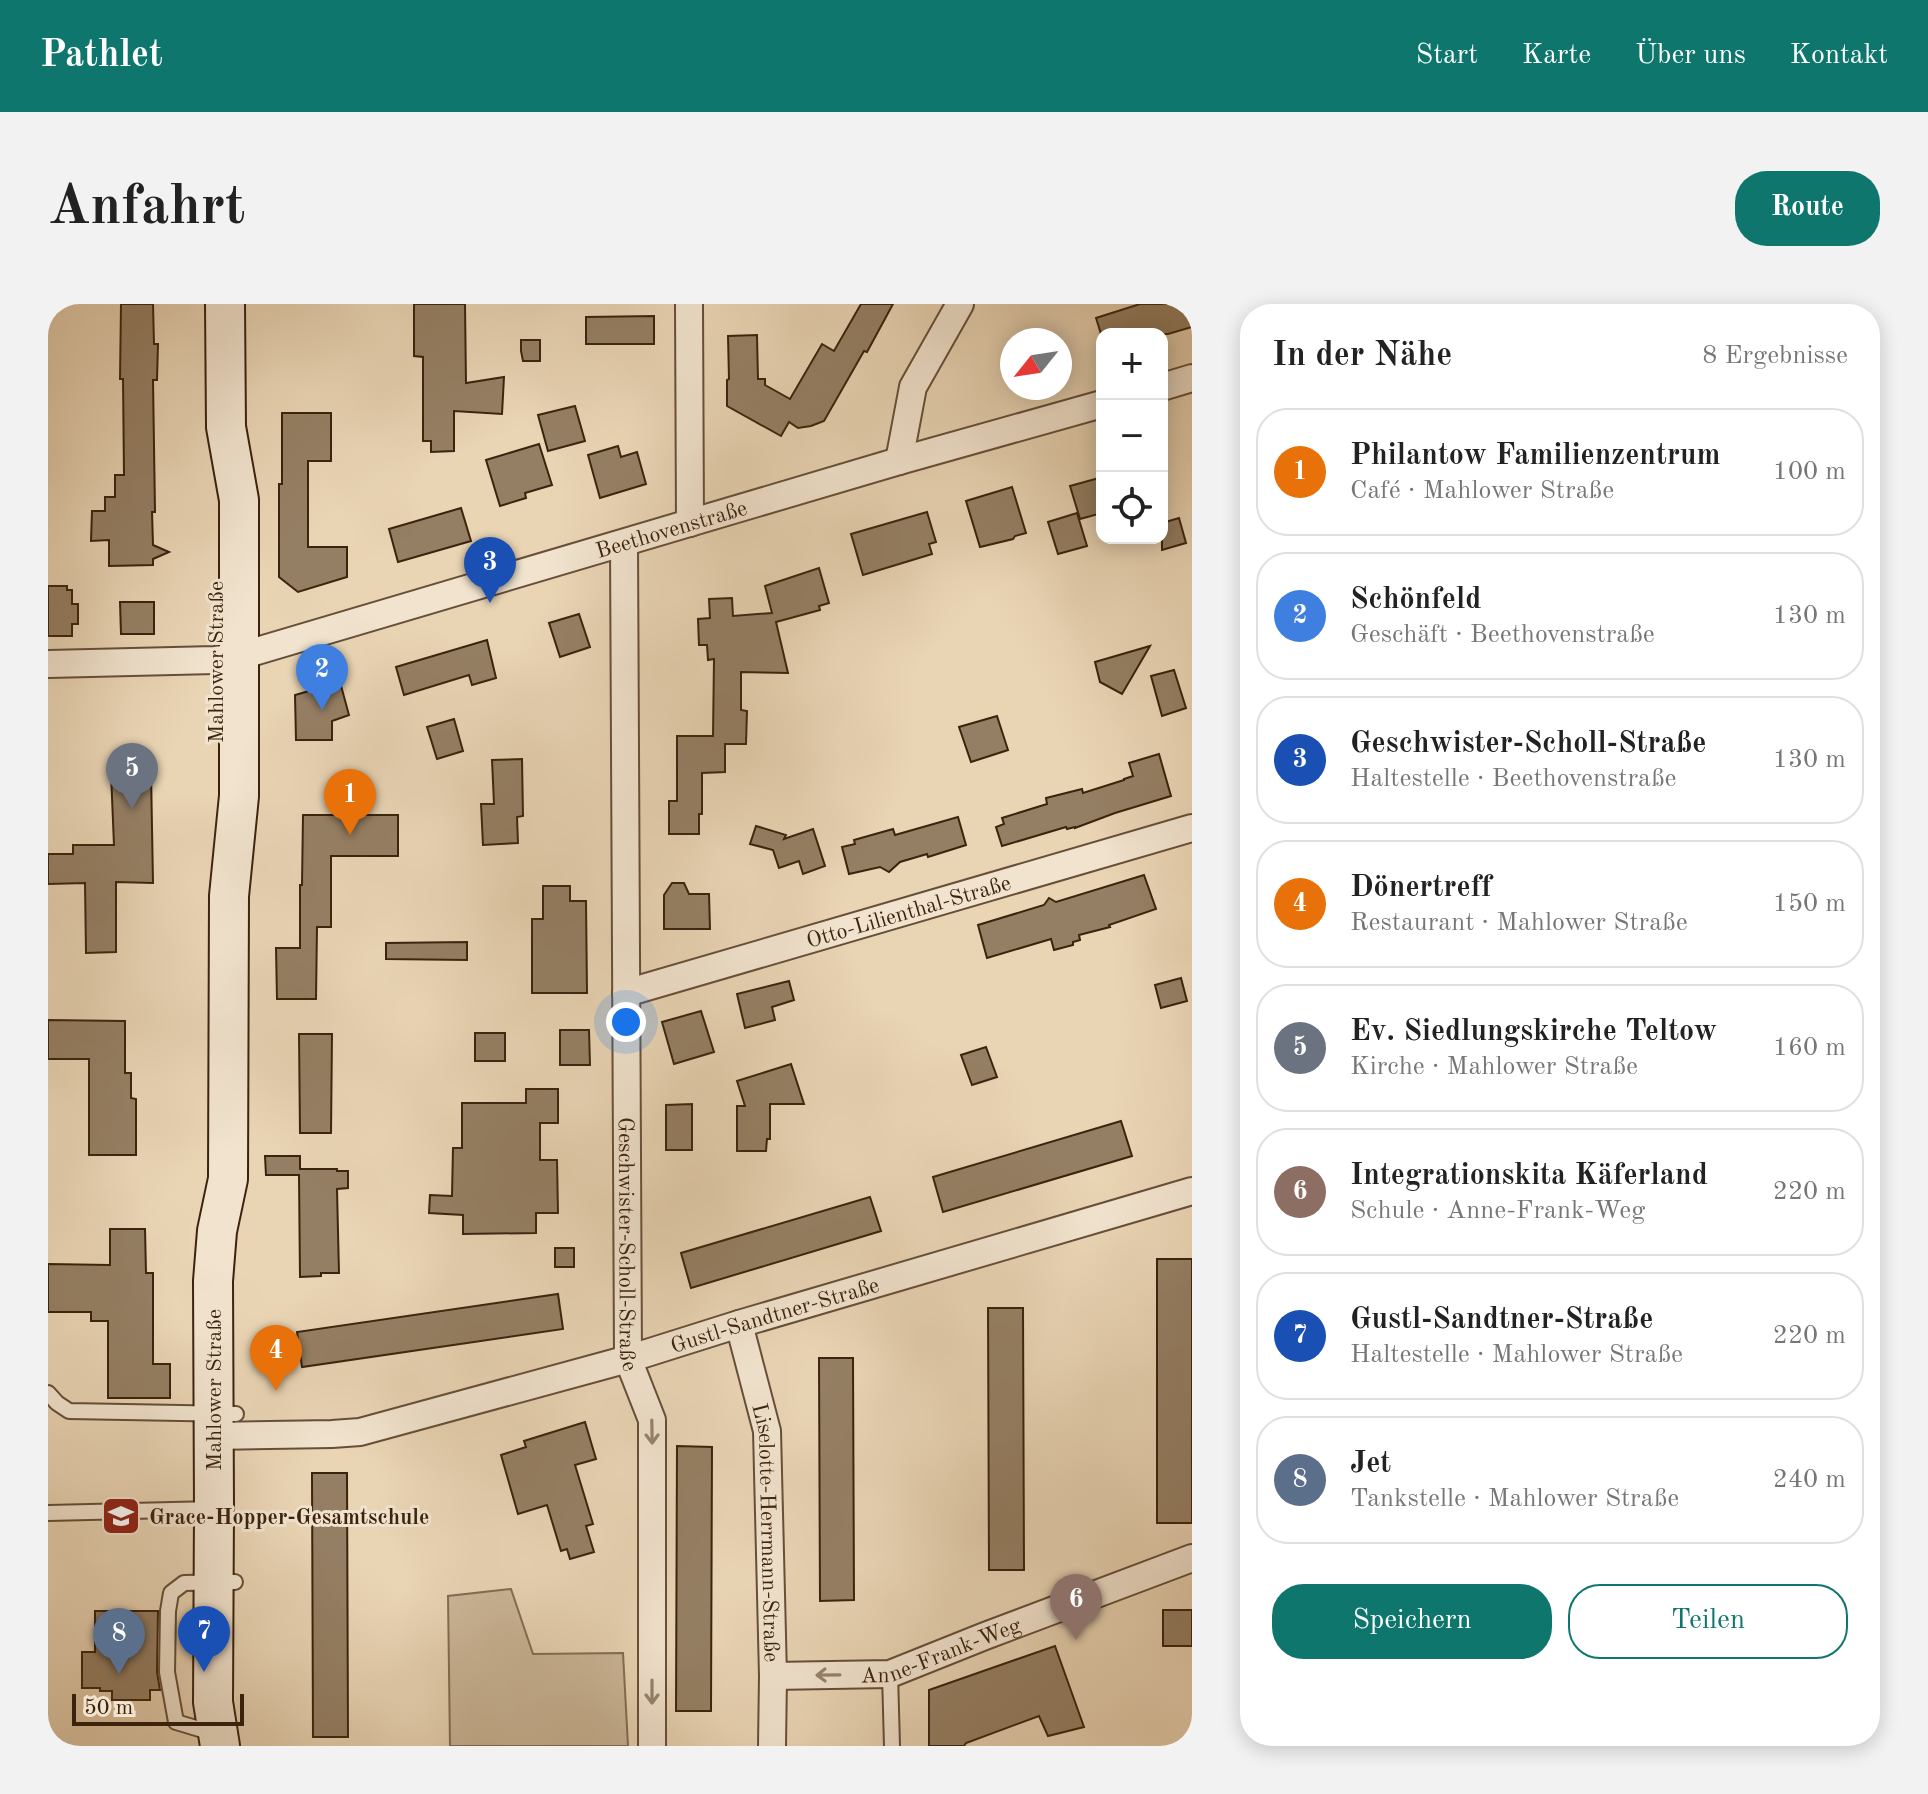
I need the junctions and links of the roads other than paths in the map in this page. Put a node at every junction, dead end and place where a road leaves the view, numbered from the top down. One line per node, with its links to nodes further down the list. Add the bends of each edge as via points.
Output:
1 (225, 304): 10 (main road, Mahlower Straße, via 226,427 215,497)
2 (689, 304): 8 (street)
3 (960, 304): 7 (street, via 913,387)
4 (1192, 378): 5 (street)
5 (1168, 385)
6 (1096, 406): 7 (street, Beethovenstraße)
7 (899, 461): 8 (street, Beethovenstraße)
8 (690, 523): 9 (street, Beethovenstraße)
9 (624, 544): 10 (street, Beethovenstraße); 13 (street, Geschwister-Scholl-Straße)
10 (227, 658): 11 (street, Beethovenstraße); 18 (main road, Mahlower Straße, via 215,796 229,896 228,1179 213,1281)
11 (48, 664)
12 (1192, 828): 13 (street, Otto-Lilienthal-Straße)
13 (626, 993): 16 (street, Geschwister-Scholl-Straße)
14 (1192, 1191): 15 (street, Gustl-Sandtner-Straße)
15 (739, 1324): 16 (street, Gustl-Sandtner-Straße); 24 (street, Liselotte-Herrmann-Straße, via 767,1431)
16 (628, 1359): 18 (street, Gustl-Sandtner-Straße, via 360,1432 295,1435); 26 (street, Geschwister-Scholl-Straße, one-way to 26, via 652,1420)
17 (48, 1393): 18 (lane, via 69,1411)
18 (224, 1425): 19 (main road, Mahlower Straße); 22 (main road, Mahlower Straße)
19 (214, 1509): 20 (lane); 22 (main road, Mahlower Straße)
20 (48, 1513)
21 (1192, 1558): 23 (street, Anne-Frank-Weg)
22 (225, 1582): 25 (main road, Mahlower Straße, via 213,1702)
23 (890, 1674): 24 (street, Anne-Frank-Weg, one-way to 24); 28 (lane)
24 (773, 1676): 27 (street, Liselotte-Herrmann-Straße)
25 (222, 1742)
26 (652, 1746)
27 (772, 1746)
28 (892, 1746)

